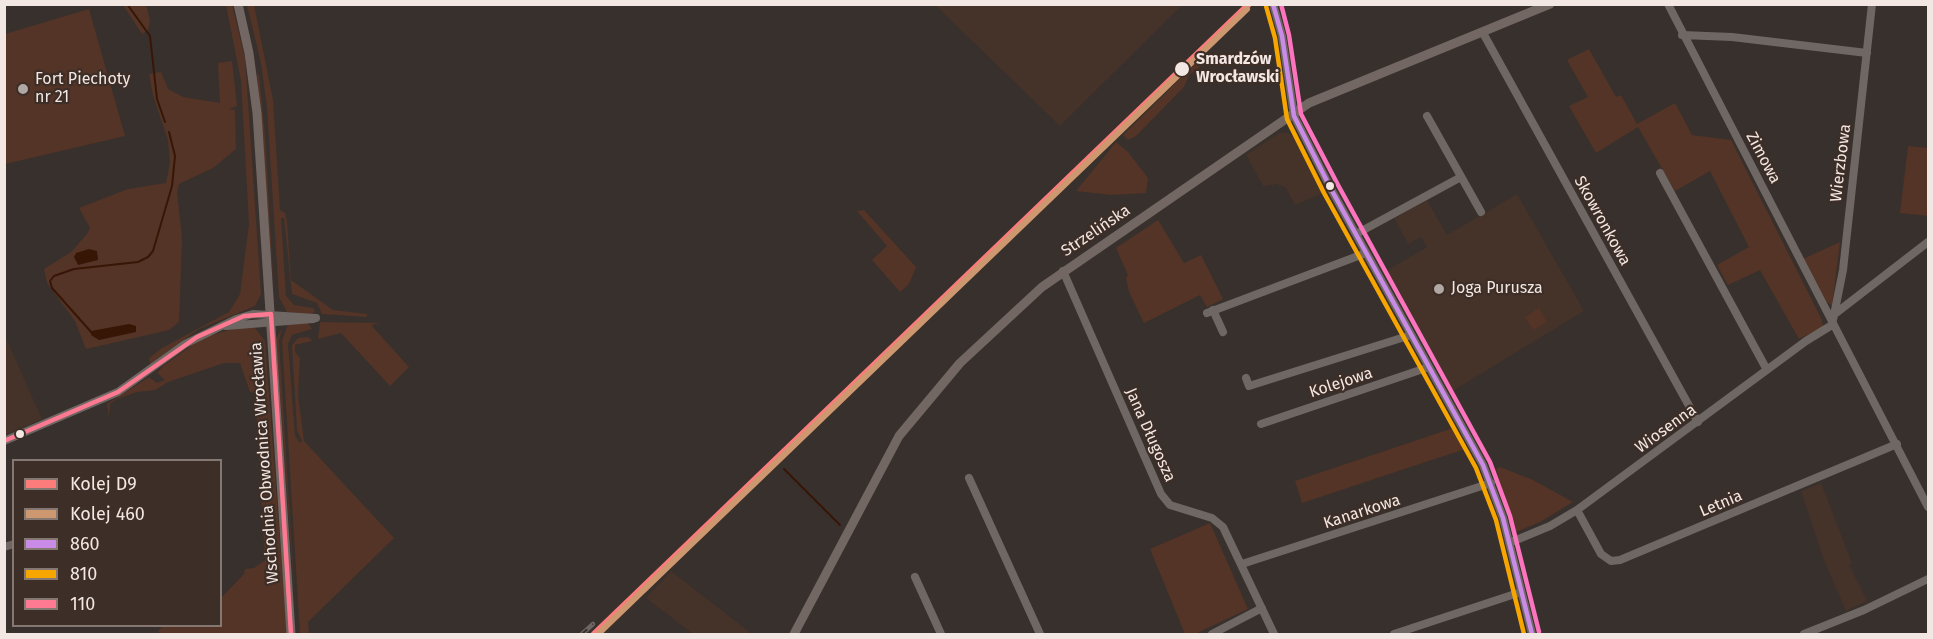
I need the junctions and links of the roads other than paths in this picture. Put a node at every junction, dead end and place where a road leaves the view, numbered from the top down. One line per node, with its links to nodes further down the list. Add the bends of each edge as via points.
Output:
1 (238, 4): 19 (main road, Wschodnia Obwodnica Wrocławia, via 255,96)
2 (1273, 4): 9 (street, via 1282,36)
3 (1550, 4): 6 (main road, Strzelińska)
4 (1668, 4): 7 (street, Zimowa)
5 (1872, 4): 8 (street, Wierzbowa)
6 (1483, 33): 9 (main road, Strzelińska, via 1337,89); 26 (street, Skowronkowa)
7 (1682, 35): 8 (street); 20 (street, Zimowa)
8 (1867, 53): 18 (street, Wierzbowa)
9 (1293, 113): 14 (street); 17 (main road, Strzelińska)
10 (1427, 116): 12 (street)
11 (1660, 173): 24 (street)
12 (1461, 177): 13 (street); 14 (street)
13 (1481, 212)
14 (1356, 234): 16 (street)
15 (1929, 242): 18 (street)
16 (1366, 253): 21 (street, via 1210,312); 22 (street)
17 (1063, 271): 35 (street, Jana Długosza, via 1161,494 1170,505 1219,523); 41 (main road, Strzelińska, via 1019,306 960,363 899,436)
18 (1836, 313): 20 (street, Wierzbowa)
19 (271, 319): 28 (street, via 222,326 185,344 118,392); 40 (main road, Wschodnia Obwodnica Wrocławia)
20 (1832, 324): 24 (street, Wiosenna); 29 (street, Zimowa)
21 (1222, 332)
22 (1411, 335): 23 (street); 25 (street, Kolejowa)
23 (1429, 367): 27 (street, Kolejowa); 31 (street)
24 (1767, 370): 26 (street, Wiosenna)
25 (1248, 382)
26 (1698, 422): 33 (street, Wiosenna)
27 (1261, 424)
28 (4, 441)
29 (1897, 444): 32 (street, Zimowa); 33 (street, Letnia, via 1620,560 1611,561 1601,554)
30 (969, 478): 43 (street)
31 (1491, 483): 34 (street); 35 (street, Kanarkowa)
32 (1929, 507)
33 (1577, 510): 34 (street, Wiosenna)
34 (1509, 543): 38 (street)
35 (1242, 564): 39 (street, Jana Długosza)
36 (915, 578): 42 (street)
37 (1929, 579): 48 (street)
38 (1521, 592): 46 (street); 47 (street)
39 (1262, 609): 44 (street); 45 (street, Jana Długosza)
40 (291, 634)
41 (794, 634)
42 (941, 634)
43 (1040, 634)
44 (1212, 634)
45 (1274, 634)
46 (1394, 634)
47 (1532, 634)
48 (1803, 634)

